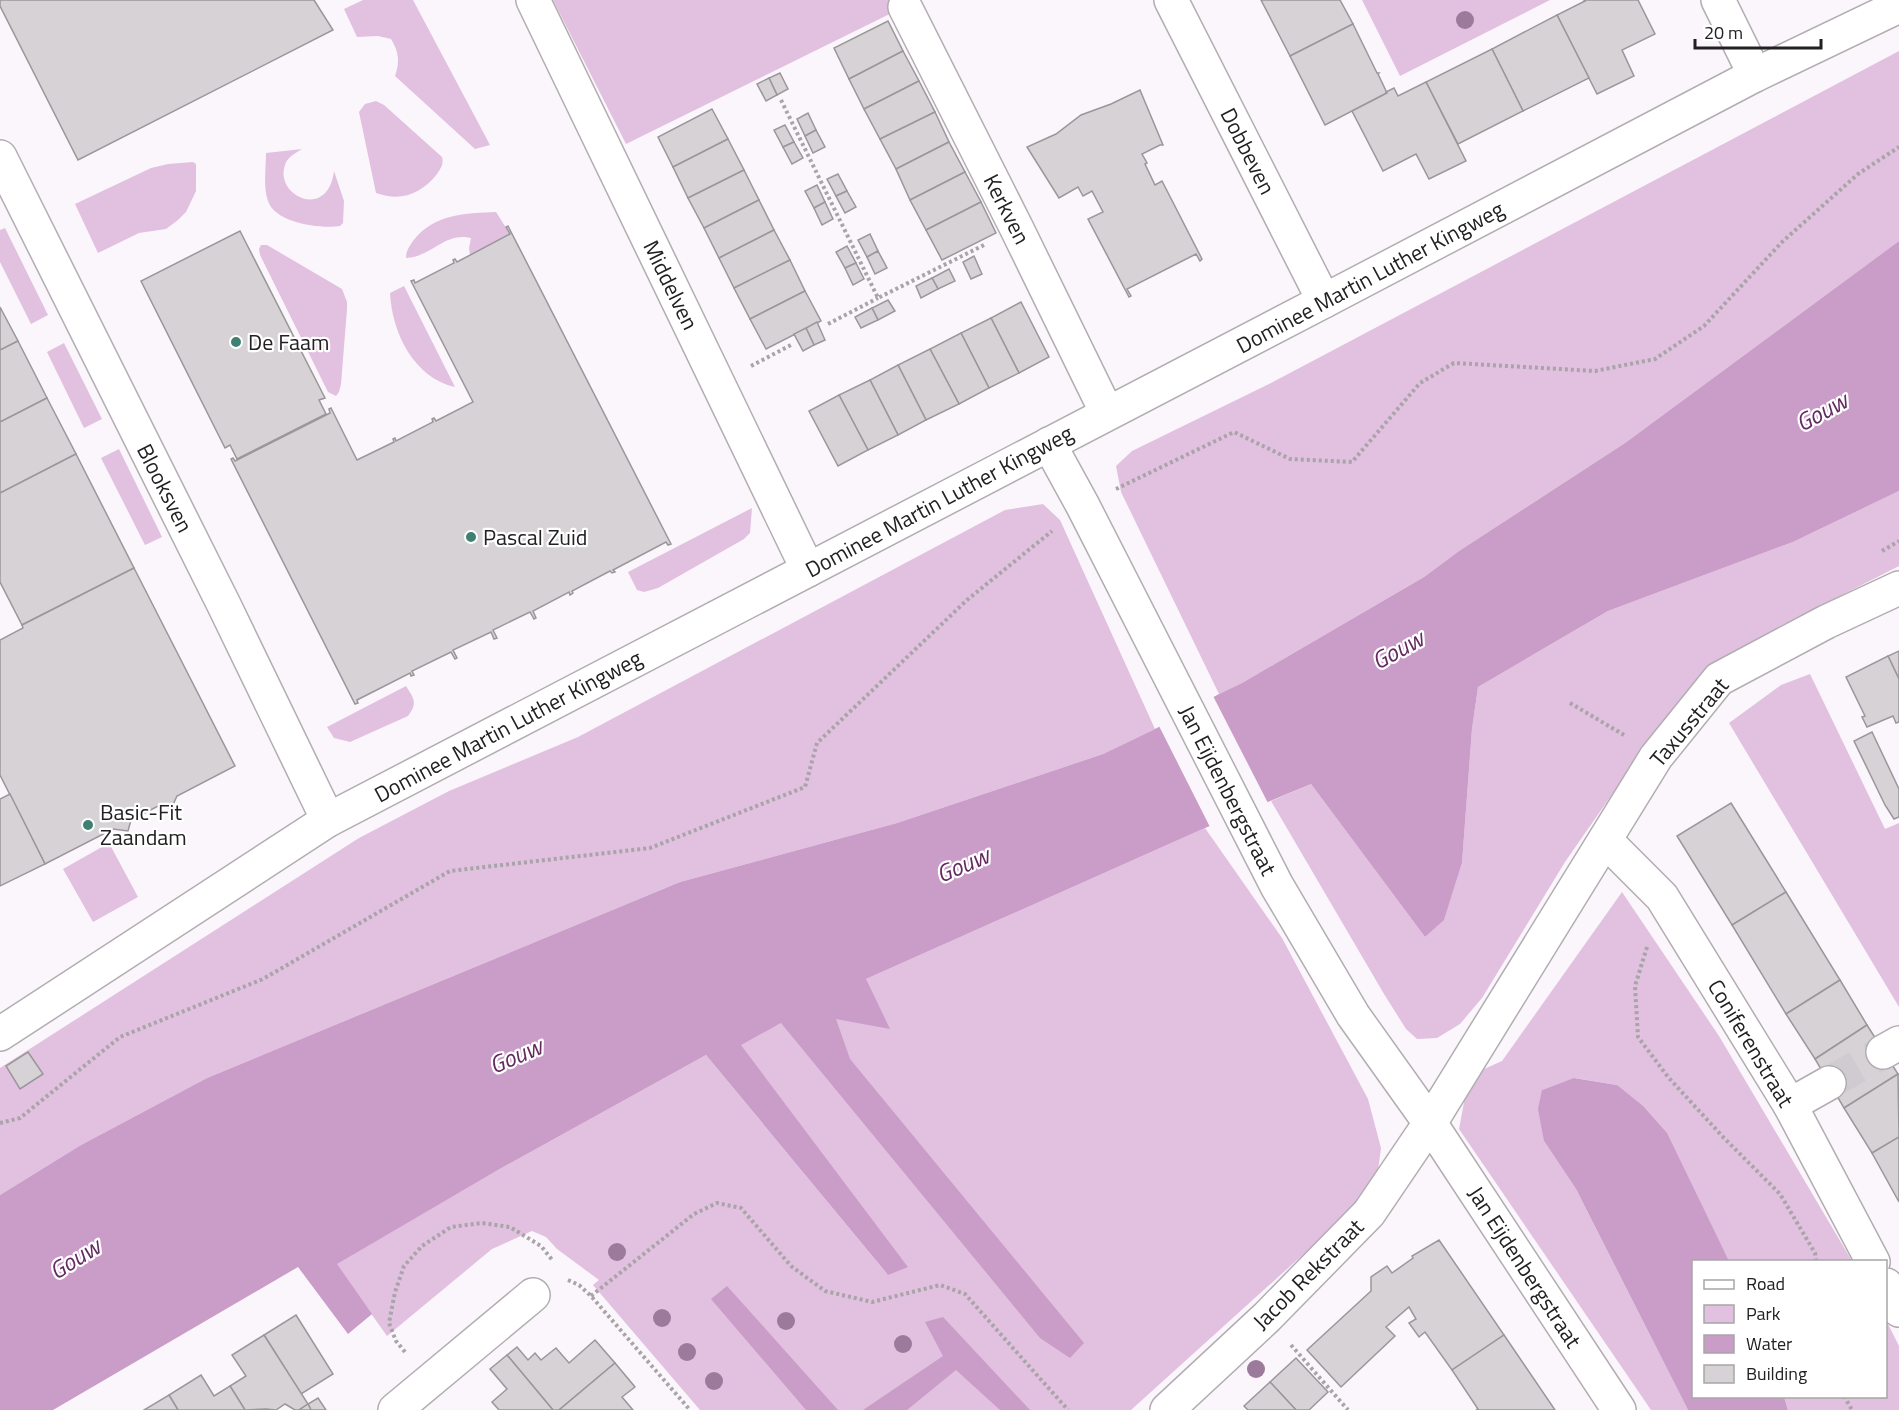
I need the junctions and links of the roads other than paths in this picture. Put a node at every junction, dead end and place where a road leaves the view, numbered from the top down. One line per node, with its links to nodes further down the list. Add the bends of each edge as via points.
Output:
1 (533, 0): 11 (street, Middelven)
2 (1171, 0): 8 (street, Dobbeven)
3 (1718, 0): 6 (street)
4 (1899, 6): 6 (street, Dominee Martin Luther Kingweg)
5 (904, 7): 9 (street, Kerkven)
6 (1755, 75): 8 (street, Dominee Martin Luther Kingweg)
7 (0, 157): 13 (street, Blooksven)
8 (1324, 302): 9 (street, Dominee Martin Luther Kingweg)
9 (1107, 413): 10 (street, Dominee Martin Luther Kingweg)
10 (1049, 444): 11 (street, Dominee Martin Luther Kingweg); 18 (street, Jan Eijdenbergstraat, via 1277,886 1353,1015)
11 (808, 570): 13 (street, Dominee Martin Luther Kingweg)
12 (1899, 588): 14 (street, Taxusstraat, via 1719,679 1656,757)
13 (328, 820): 15 (street, Dominee Martin Luther Kingweg)
14 (1605, 840): 17 (street, Coniferenstraat, via 1662,897); 18 (street)
15 (0, 1034)
16 (1829, 1083): 17 (street)
17 (1790, 1105): 19 (street, Coniferenstraat)
18 (1430, 1123): 24 (street, Jacob Rekstraat, via 1369,1213 1267,1317); 25 (street, Jan Eijdenbergstraat)
19 (1872, 1260)
20 (1887, 1287): 22 (street)
21 (533, 1295): 23 (street)
22 (1899, 1310)
23 (395, 1410)
24 (1167, 1410)
25 (1619, 1410)

